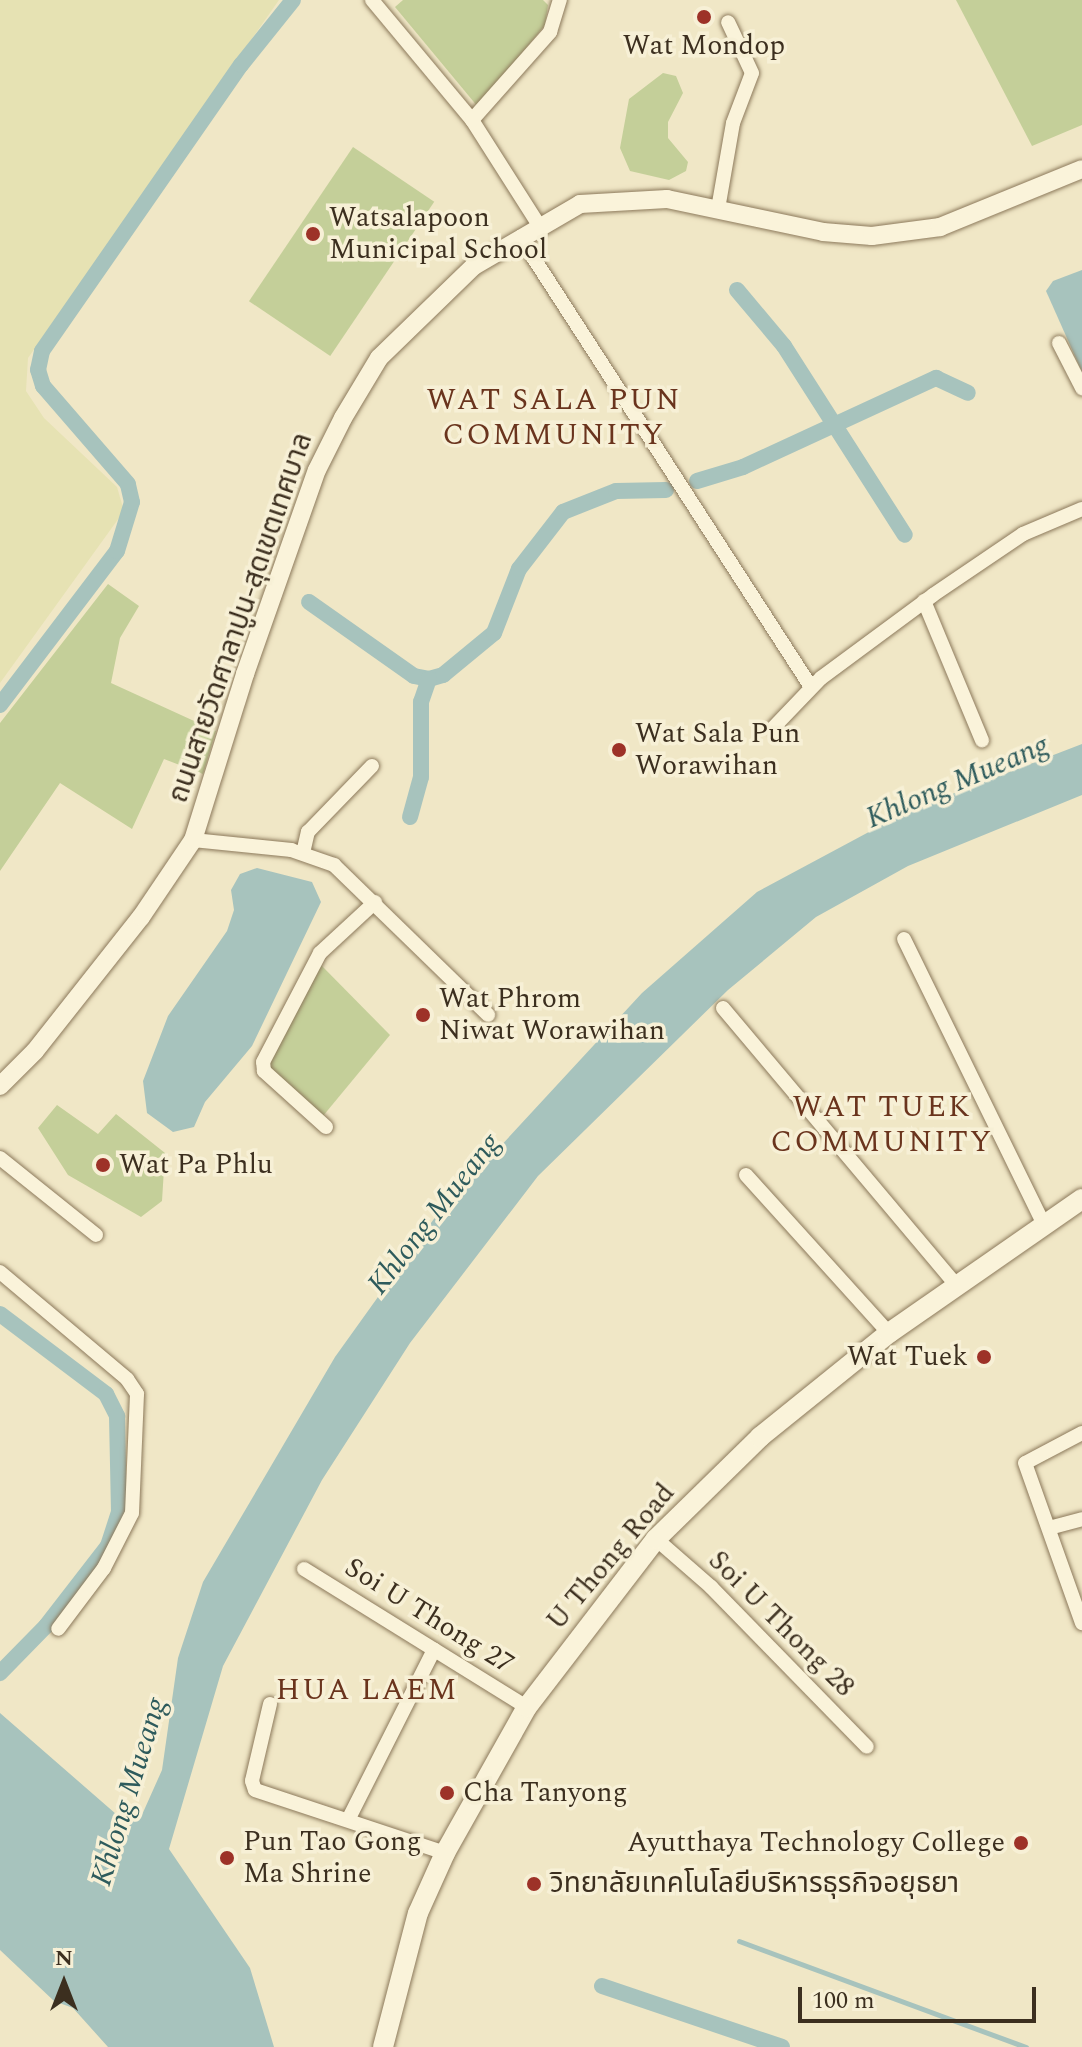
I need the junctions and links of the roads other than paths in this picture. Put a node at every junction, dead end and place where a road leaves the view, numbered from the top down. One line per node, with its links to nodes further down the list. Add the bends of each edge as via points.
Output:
1 (372, 0): 4 (street)
2 (560, 0): 4 (street, via 550,32)
3 (728, 22): 6 (street, via 752,73 733,123)
4 (472, 120): 7 (street)
5 (1082, 169): 6 (street, ถนนสายวัดศาลาปูน-สุดเขตเทศบาล, via 940,227 901,234 823,232)
6 (718, 209): 7 (street, ถนนสายวัดศาลาปูน-สุดเขตเทศบาล, via 667,199 620,198 580,204)
7 (539, 225): 8 (street, ถนนสายวัดศาลาปูน-สุดเขตเทศบาล)
8 (520, 237): 13 (street); 17 (street, ถนนสายวัดศาลาปูน-สุดเขตเทศบาล, via 474,266 387,349 343,418 317,470)
9 (1059, 343): 10 (street)
10 (1082, 388)
11 (1082, 509): 12 (street, via 1023,534)
12 (924, 601): 13 (street); 15 (street)
13 (811, 687): 14 (street)
14 (774, 727)
15 (982, 740)
16 (372, 766): 18 (street, via 308,832)
17 (193, 840): 18 (street); 23 (street, ถนนสายวัดศาลาปูน-สุดเขตเทศบาล, via 141,917 35,1051)
18 (303, 853): 19 (street, via 334,865)
19 (375, 902): 22 (street); 24 (street, via 320,953 263,1062 264,1071)
20 (904, 939): 28 (street)
21 (723, 1008): 31 (street)
22 (488, 1015)
23 (0, 1086)
24 (326, 1127)
25 (0, 1158): 29 (street)
26 (746, 1175): 32 (street)
27 (1082, 1199): 28 (main road, U Thong Road)
28 (1043, 1223): 31 (main road, U Thong Road)
29 (96, 1235)
30 (0, 1272): 39 (street, via 127,1379 137,1394 132,1513 104,1568)
31 (956, 1285): 32 (main road, U Thong Road)
32 (889, 1333): 36 (main road, U Thong Road, via 760,1437)
33 (1082, 1433): 35 (street, via 1025,1463)
34 (1082, 1519): 35 (street)
35 (1049, 1528): 38 (street)
36 (656, 1539): 42 (main road, U Thong Road); 43 (street, Soi U Thong 28, via 711,1587)
37 (304, 1569): 40 (street, Soi U Thong 27)
38 (1082, 1623)
39 (58, 1629)
40 (434, 1650): 42 (street, Soi U Thong 27); 44 (street)
41 (270, 1704): 44 (street, via 252,1781 255,1790)
42 (527, 1707): 45 (main road, U Thong Road)
43 (867, 1747)
44 (348, 1820): 45 (street)
45 (445, 1853): 46 (main road, U Thong Road, via 418,1913)
46 (383, 2047)

